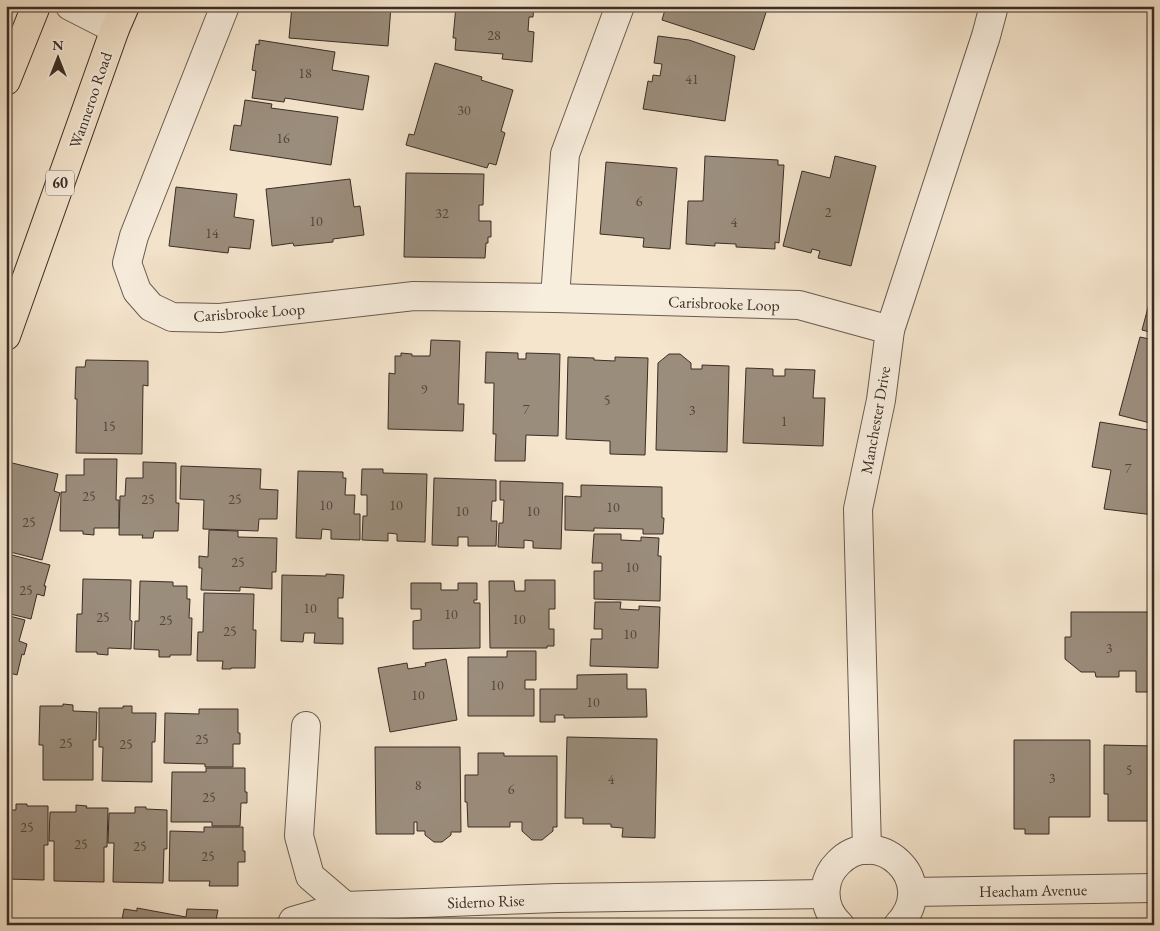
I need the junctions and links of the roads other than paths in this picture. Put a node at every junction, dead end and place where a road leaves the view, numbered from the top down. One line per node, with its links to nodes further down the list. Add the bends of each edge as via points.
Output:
1 (36, 6): 7 (highway)
2 (70, 6): 6 (street)
3 (225, 6): 8 (street, Carisbrooke Loop, via 134,236 127,263 136,291 151,307 172,317 220,318 414,296)
4 (620, 6): 8 (street, via 564,154)
5 (994, 6): 9 (street, Manchester Drive)
6 (120, 18): 10 (highway, Wanneroo Road / 60)
7 (6, 81)
8 (555, 298): 9 (street, Carisbrooke Loop, via 799,305)
9 (890, 330): 12 (street, Manchester Drive, via 882,400 858,509)
10 (6, 336)
11 (306, 726): 16 (street, via 298,836 310,876)
12 (866, 850): 14 (street, via 881,851 893,857 903,866); 15 (street, via 853,852 842,859 827,880)
13 (1154, 888): 14 (street, Heacham Avenue)
14 (913, 892): 19 (street, via 911,906)
15 (825, 894): 16 (street, Siderno Rise, via 557,898); 18 (street, via 828,908)
16 (346, 906): 17 (street, Siderno Rise, via 293,921)
17 (292, 925)
18 (840, 925)
19 (898, 925)

